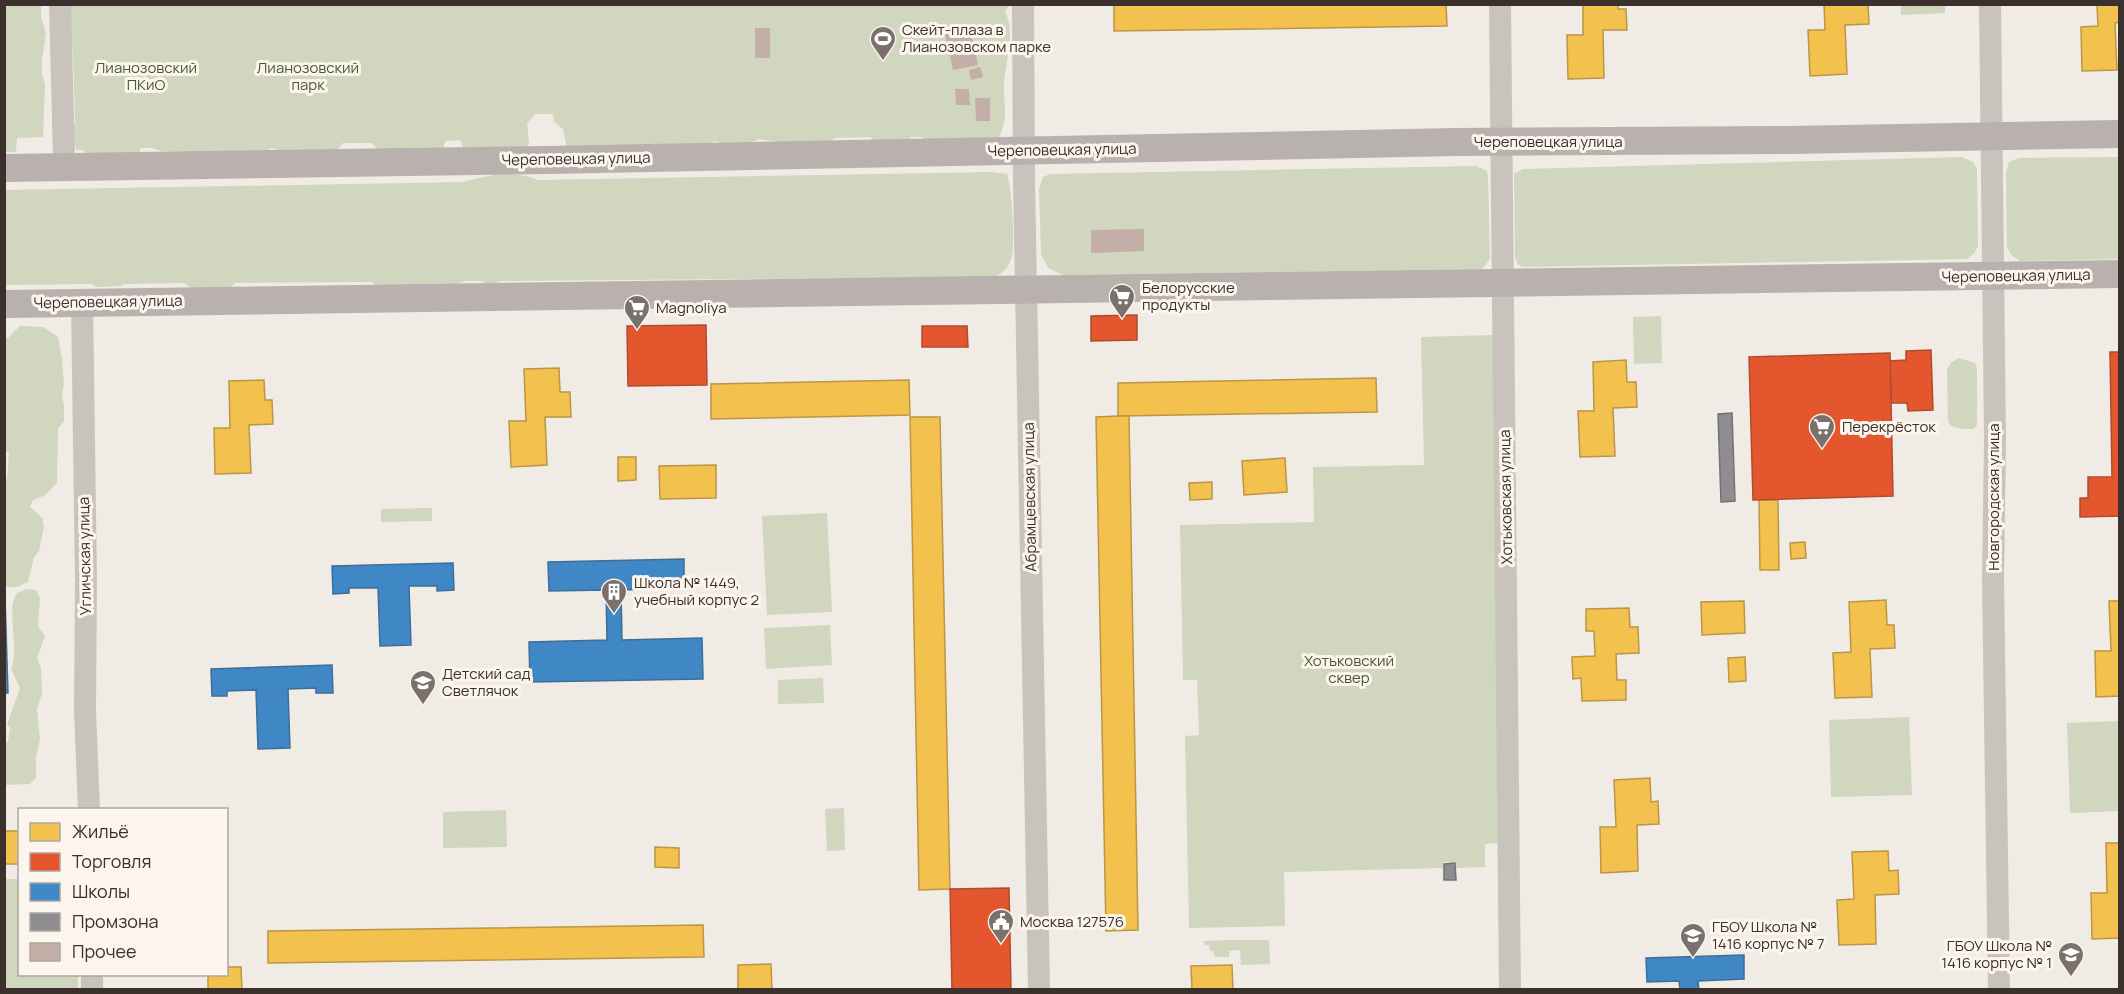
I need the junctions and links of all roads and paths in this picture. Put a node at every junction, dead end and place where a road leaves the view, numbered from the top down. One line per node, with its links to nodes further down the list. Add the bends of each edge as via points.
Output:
1 (60, 4): 9 (street)
2 (1023, 4): 8 (street, Абрамцевская улица)
3 (1500, 4): 7 (street, Хотьковская улица)
4 (1990, 4): 6 (street, Новгородская улица)
5 (2120, 134): 6 (main road, Череповецкая улица)
6 (1992, 137): 7 (main road, Череповецкая улица); 12 (street, Новгородская улица)
7 (1501, 142): 8 (main road, Череповецкая улица); 13 (street, Хотьковская улица)
8 (1025, 151): 10 (main road, Череповецкая улица); 14 (street, Абрамцевская улица)
9 (64, 158)
10 (4, 168)
11 (2120, 274): 12 (main road, Череповецкая улица)
12 (1993, 276): 13 (main road, Череповецкая улица); 20 (street, Новгородская улица)
13 (1504, 283): 14 (main road, Череповецкая улица); 19 (street, Хотьковская улица)
14 (1026, 289): 15 (main road, Череповецкая улица); 18 (street, Абрамцевская улица)
15 (82, 302): 16 (main road, Череповецкая улица); 17 (street, Угличская улица)
16 (4, 304)
17 (89, 808)
18 (1039, 990)
19 (1510, 990)
20 (1999, 990)

